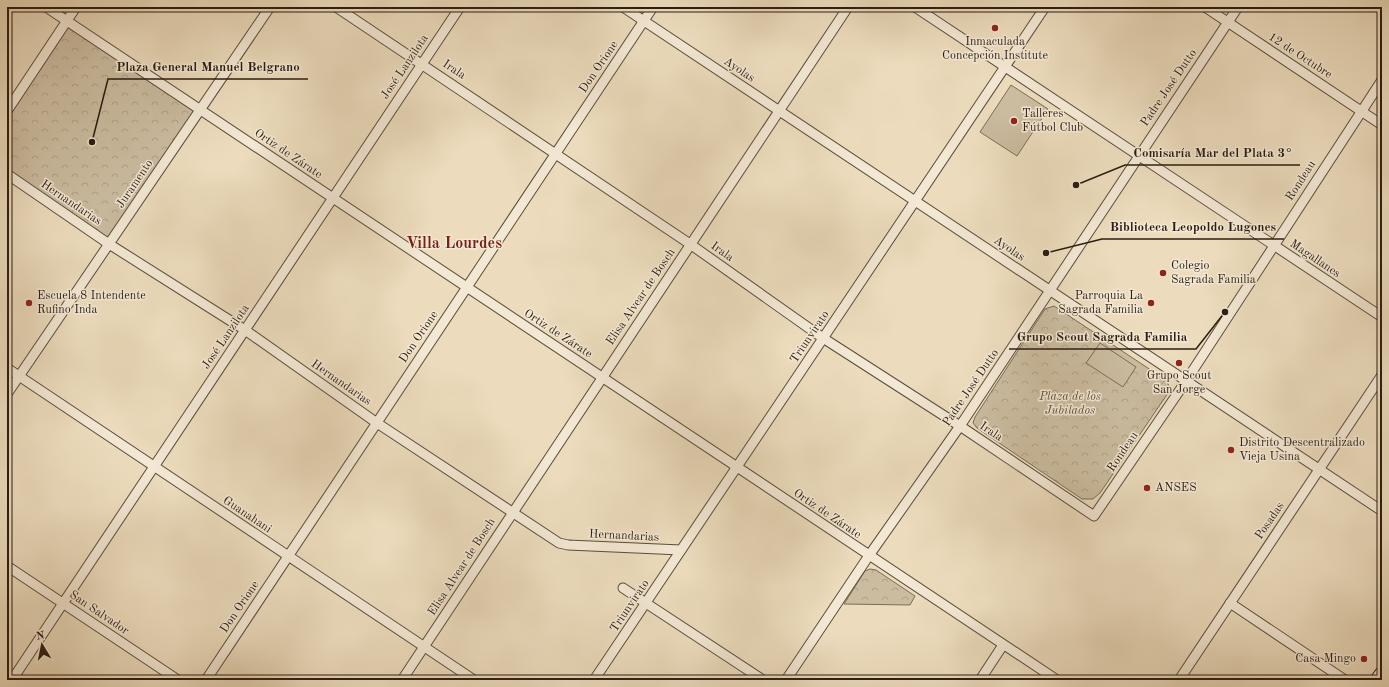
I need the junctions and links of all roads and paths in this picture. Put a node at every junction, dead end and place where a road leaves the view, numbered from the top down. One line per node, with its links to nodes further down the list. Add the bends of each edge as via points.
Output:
1 (46, 7): 13 (street, Ortiz de Zárate)
2 (76, 7): 13 (street)
3 (270, 7): 19 (street, Juramento)
4 (336, 7): 16 (street, Irala)
5 (460, 7): 16 (street, José Lanzilota)
6 (623, 7): 14 (street, Ayolas)
7 (653, 7): 14 (street, Don Orione)
8 (848, 7): 21 (street, Elisa Alvear de Bosch)
9 (915, 7): 17 (street, Magallanes)
10 (1045, 7): 17 (street, Triunvirato)
11 (1205, 7): 15 (street, 12 de Octubre)
12 (1238, 7): 15 (street, Padre José Dutto)
13 (66, 21): 19 (street, Ortiz de Zárate); 20 (street)
14 (644, 21): 21 (street, Ayolas); 24 (street, Don Orione)
15 (1227, 22): 22 (street, 12 de Octubre); 25 (street, Padre José Dutto)
16 (422, 63): 24 (street, Irala); 27 (street, José Lanzilota)
17 (1005, 67): 25 (street, Magallanes); 28 (street, Triunvirato)
18 (1382, 80): 22 (street, Rondeau)
19 (199, 109): 27 (street, Ortiz de Zárate); 29 (street, Juramento)
20 (7, 111)
21 (779, 111): 28 (street, Ayolas); 30 (street, Elisa Alvear de Bosch)
22 (1361, 111): 23 (street, 12 de Octubre); 31 (street, Rondeau)
23 (1382, 124)
24 (556, 154): 30 (street, Irala); 32 (street, Don Orione)
25 (1139, 156): 31 (street, Magallanes); 33 (street, Padre José Dutto)
26 (7, 174): 29 (street, Hernandarias)
27 (333, 198): 32 (street, Ortiz de Zárate); 35 (street, José Lanzilota)
28 (915, 201): 33 (street, Ayolas); 36 (street, Triunvirato)
29 (109, 244): 35 (street, Hernandarias); 39 (street, Juramento)
30 (690, 244): 36 (street, Irala); 40 (street, Elisa Alvear de Bosch)
31 (1273, 245): 34 (street, Magallanes); 41 (street, Rondeau)
32 (466, 289): 40 (street, Ortiz de Zárate); 43 (street, Don Orione)
33 (1050, 291): 41 (street, Ayolas); 44 (street, Padre José Dutto)
34 (1382, 317)
35 (245, 330): 43 (street, Hernandarias); 45 (street, José Lanzilota)
36 (823, 338): 44 (street, Irala); 46 (street, Triunvirato)
37 (7, 368): 39 (street, Guanahani)
38 (1382, 375): 47 (street, Posadas)
39 (18, 376): 42 (street, Juramento); 45 (street, Guanahani)
40 (602, 377): 46 (street, Ortiz de Zárate); 49 (street, Elisa Alvear de Bosch)
41 (1186, 381): 47 (street, Ayolas); 50 (street, Rondeau)
42 (7, 394)
43 (377, 423): 49 (street, Hernandarias); 52 (street, Don Orione)
44 (960, 426): 50 (street, Irala); 53 (street, Padre José Dutto)
45 (154, 467): 52 (street, Guanahani); 58 (street, José Lanzilota)
46 (737, 467): 51 (street, Triunvirato); 53 (street, Ortiz de Zárate)
47 (1319, 469): 48 (street, Ayolas); 56 (street, Posadas)
48 (1382, 511)
49 (512, 512): 51 (street, Hernandarias, via 559,543); 60 (street, Elisa Alvear de Bosch)
50 (1094, 516)
51 (681, 550): 57 (street, Triunvirato)
52 (288, 556): 60 (street, Guanahani); 64 (street, Don Orione)
53 (868, 557): 59 (street, Ortiz de Zárate); 69 (street, Padre José Dutto)
54 (7, 566): 58 (street, San Salvador)
55 (623, 588): 57 (street)
56 (1230, 602): 72 (street, Posadas); 73 (street)
57 (646, 603): 67 (street, Triunvirato); 68 (street)
58 (63, 604): 62 (street, José Lanzilota); 63 (street, San Salvador)
59 (1003, 645): 70 (street); 71 (street, Ortiz de Zárate)
60 (424, 647): 65 (street, Elisa Alvear de Bosch); 66 (street, Guanahani)
61 (1382, 673): 74 (main road)
62 (12, 680)
63 (178, 680)
64 (206, 680)
65 (402, 680)
66 (474, 680)
67 (594, 680)
68 (763, 680)
69 (786, 680)
70 (980, 680)
71 (1056, 680)
72 (1179, 680)
73 (1345, 680)
74 (1377, 680)

